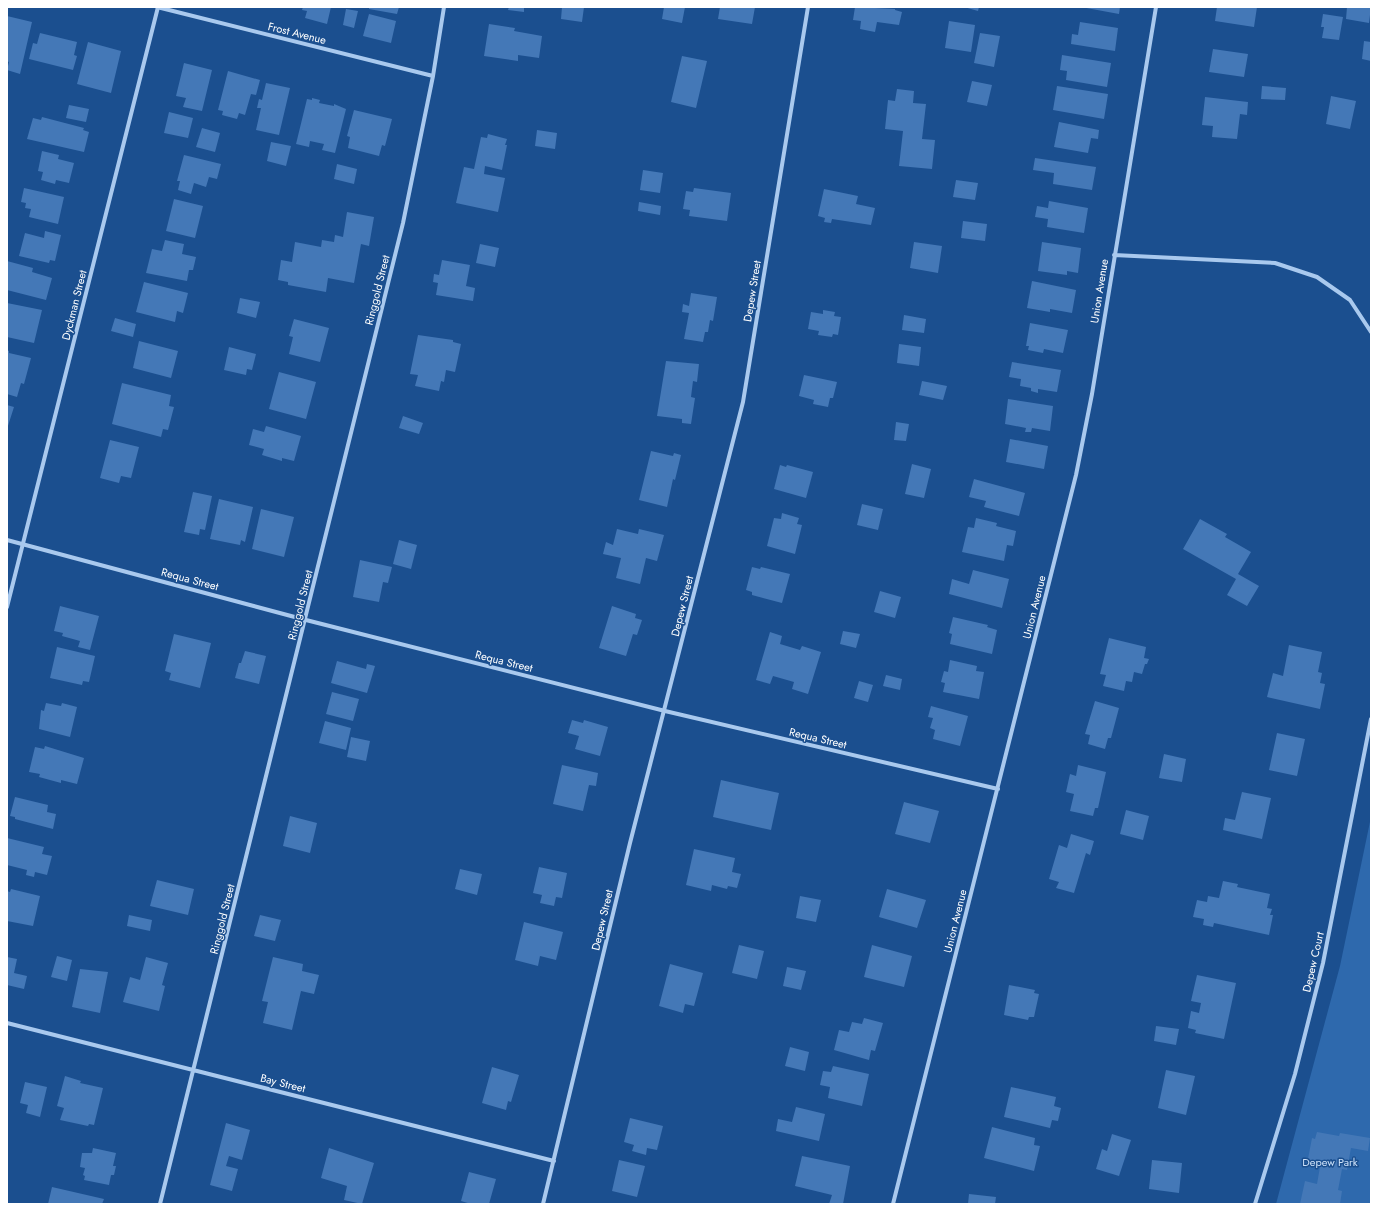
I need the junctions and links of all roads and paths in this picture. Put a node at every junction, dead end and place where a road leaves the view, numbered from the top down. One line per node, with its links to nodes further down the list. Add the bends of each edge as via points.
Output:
1 (158, 7): 5 (street, Frost Avenue); 9 (street, Dyckman Street)
2 (444, 7): 5 (street, Ringgold Street)
3 (808, 7): 12 (street, Depew Street, via 743,402)
4 (1156, 7): 6 (street, Union Avenue)
5 (433, 76): 11 (street, Ringgold Street, via 403,223)
6 (1114, 255): 7 (street, via 1274,263 1317,277 1350,300); 14 (street, Union Avenue, via 1076,475)
7 (1371, 332)
8 (7, 540): 9 (street, Requa Street)
9 (23, 544): 10 (street, Dyckman Street); 11 (street, Requa Street)
10 (7, 607)
11 (306, 620): 12 (street, Requa Street); 16 (street, Ringgold Street)
12 (665, 711): 14 (street, Requa Street); 17 (street, Depew Street, via 630,843)
13 (1371, 719): 21 (street, Depew Court, via 1323,963 1295,1074)
14 (998, 790): 20 (street, Union Avenue)
15 (7, 1023): 16 (street, Bay Street)
16 (194, 1070): 17 (street, Bay Street); 18 (street, Ringgold Street)
17 (554, 1161): 19 (street, Depew Street)
18 (160, 1204)
19 (543, 1204)
20 (892, 1204)
21 (1255, 1204)

